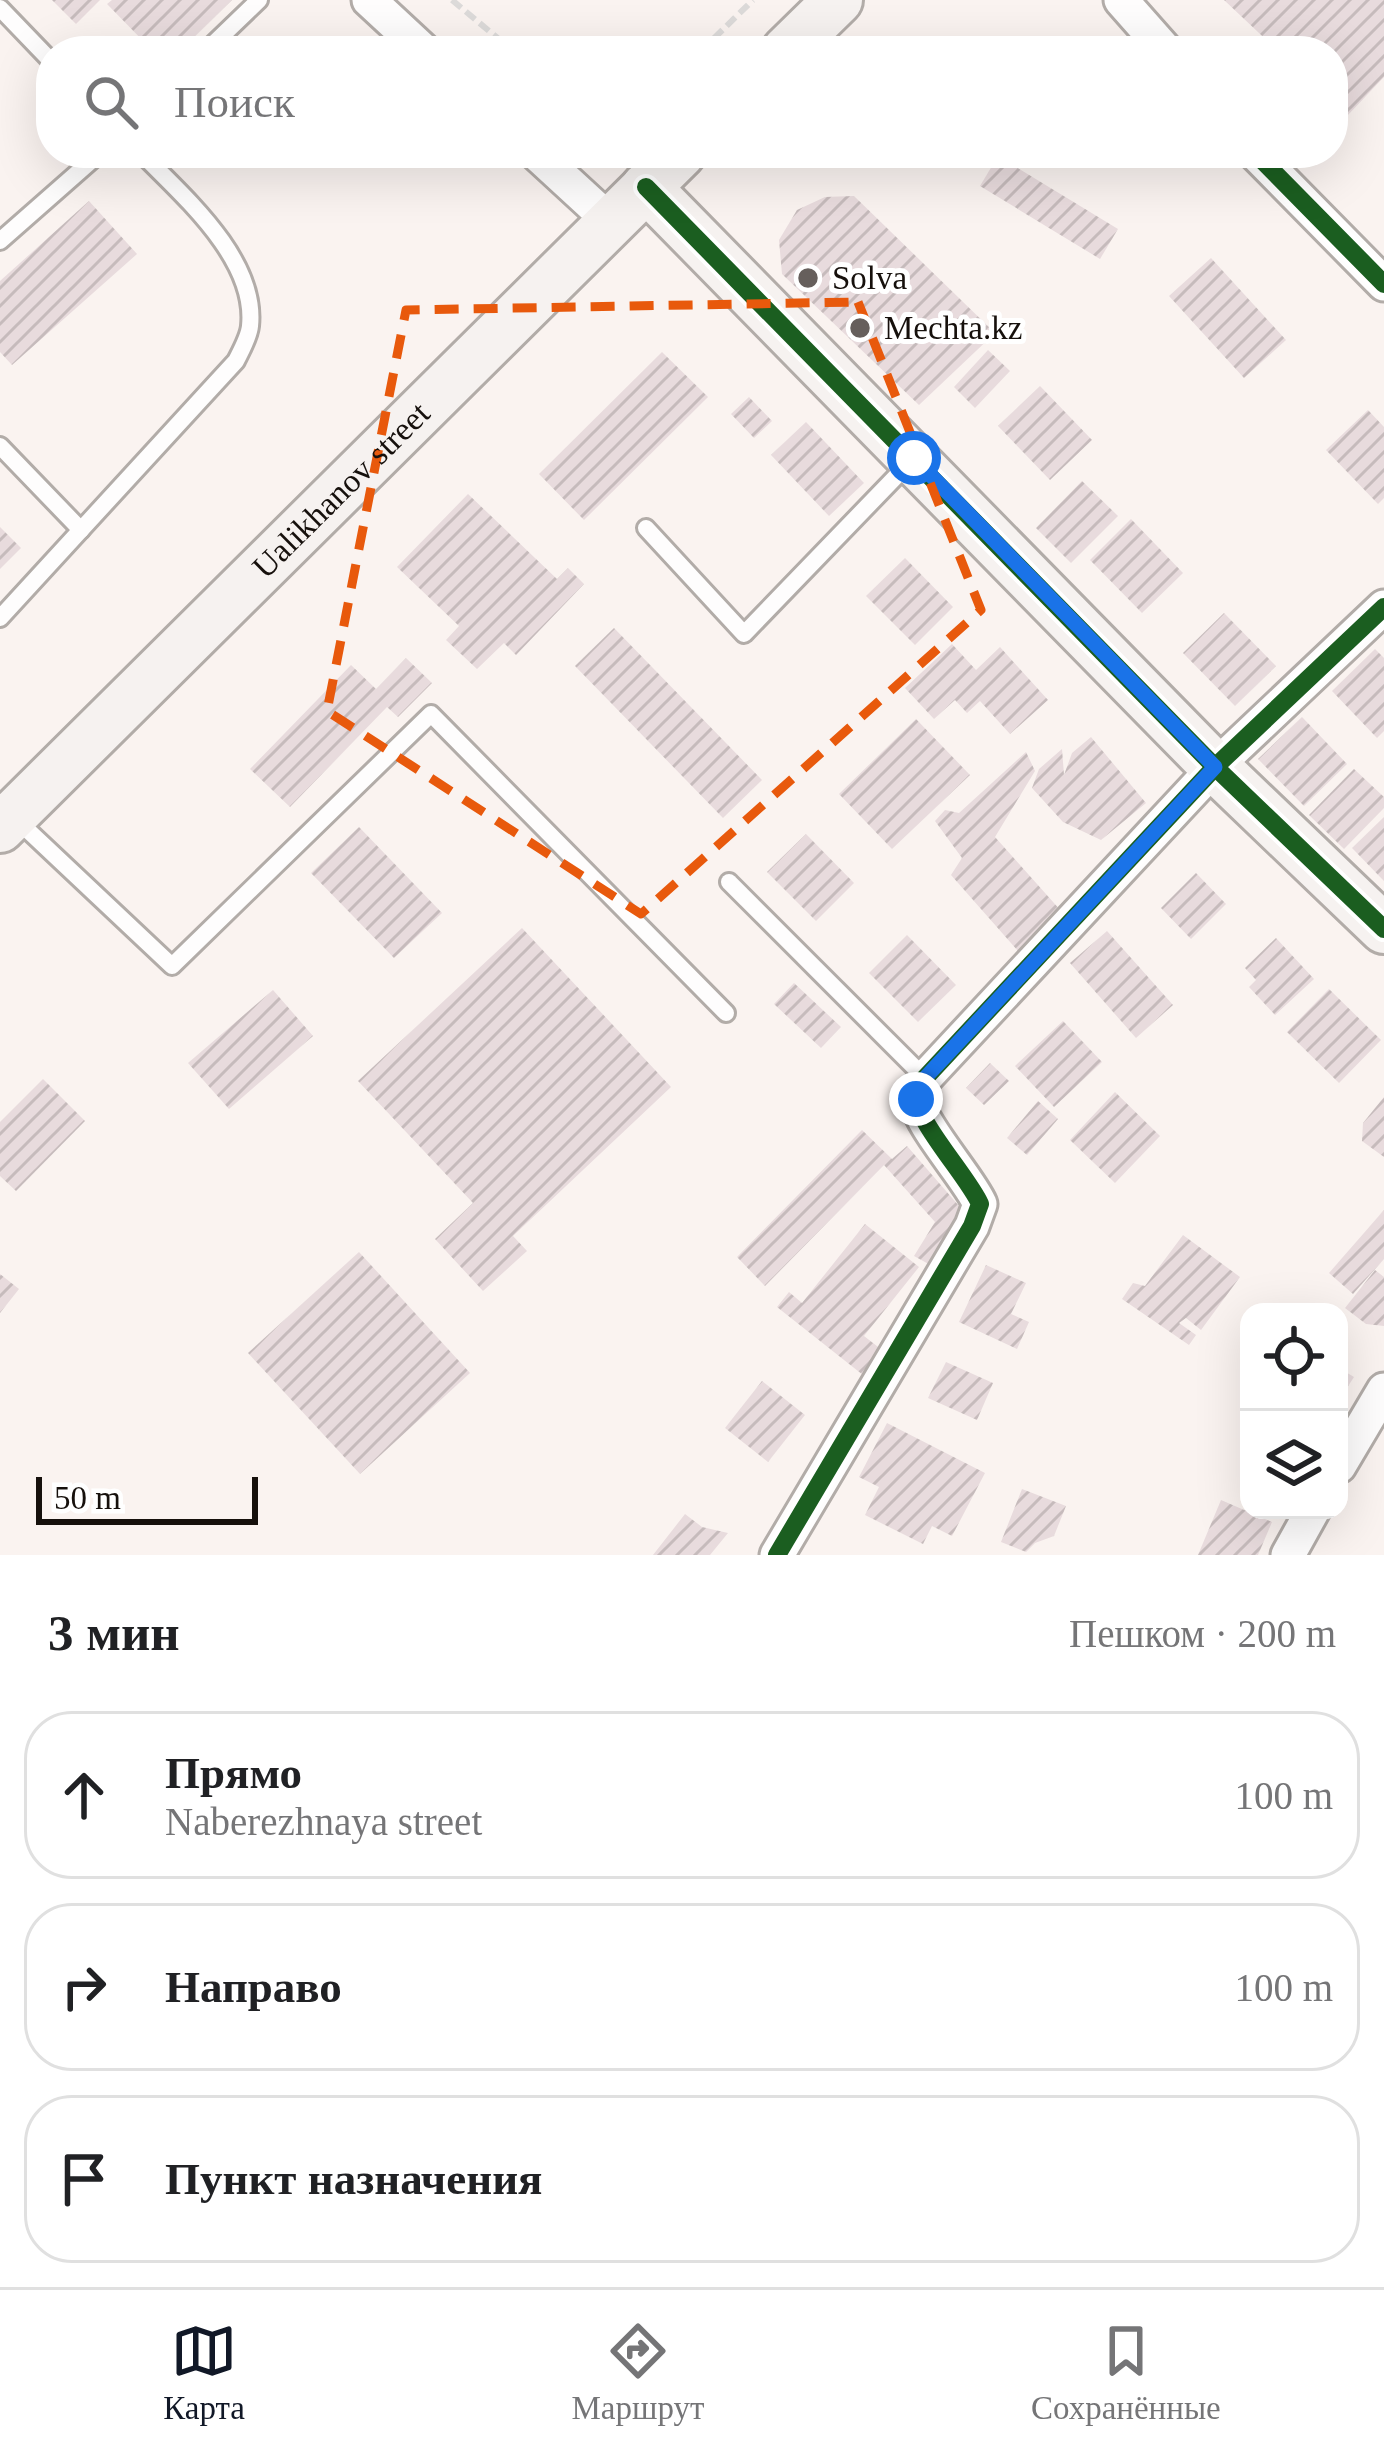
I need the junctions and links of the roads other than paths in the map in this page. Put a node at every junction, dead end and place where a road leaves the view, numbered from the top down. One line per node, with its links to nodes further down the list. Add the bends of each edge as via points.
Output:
1 (259, 0): 6 (lane)
2 (369, 0): 7 (street)
3 (838, 0): 8 (street)
4 (1121, 0): 9 (street)
5 (0, 8): 10 (lane)
6 (222, 36)
7 (408, 36)
8 (801, 36)
9 (1153, 36)
10 (36, 45)
11 (83, 168): 18 (lane)
12 (156, 168): 23 (lane, via 212,226 242,277 250,326 236,362)
13 (552, 168): 17 (street)
14 (666, 168): 16 (street, Ualikhanov street)
15 (1270, 168): 19 (street)
16 (646, 187): 17 (street, Ualikhanov street); 21 (street)
17 (611, 222): 27 (street, Ualikhanov street)
18 (0, 241)
19 (1384, 284)
20 (0, 446): 23 (lane)
21 (914, 458): 22 (lane, via 744,634); 26 (street)
22 (646, 528)
23 (81, 530): 25 (lane)
24 (1384, 608): 26 (street)
25 (0, 618)
26 (1215, 767): 29 (street); 31 (street)
27 (6, 822): 30 (lane, via 172,966 431,714)
28 (729, 882): 31 (lane)
29 (1384, 929)
30 (726, 1013)
31 (925, 1078): 35 (street, via 916,1099 922,1115 980,1204)
32 (1384, 1390): 33 (street)
33 (1348, 1451)
34 (1308, 1519): 36 (street)
35 (777, 1555)
36 (1288, 1555)

